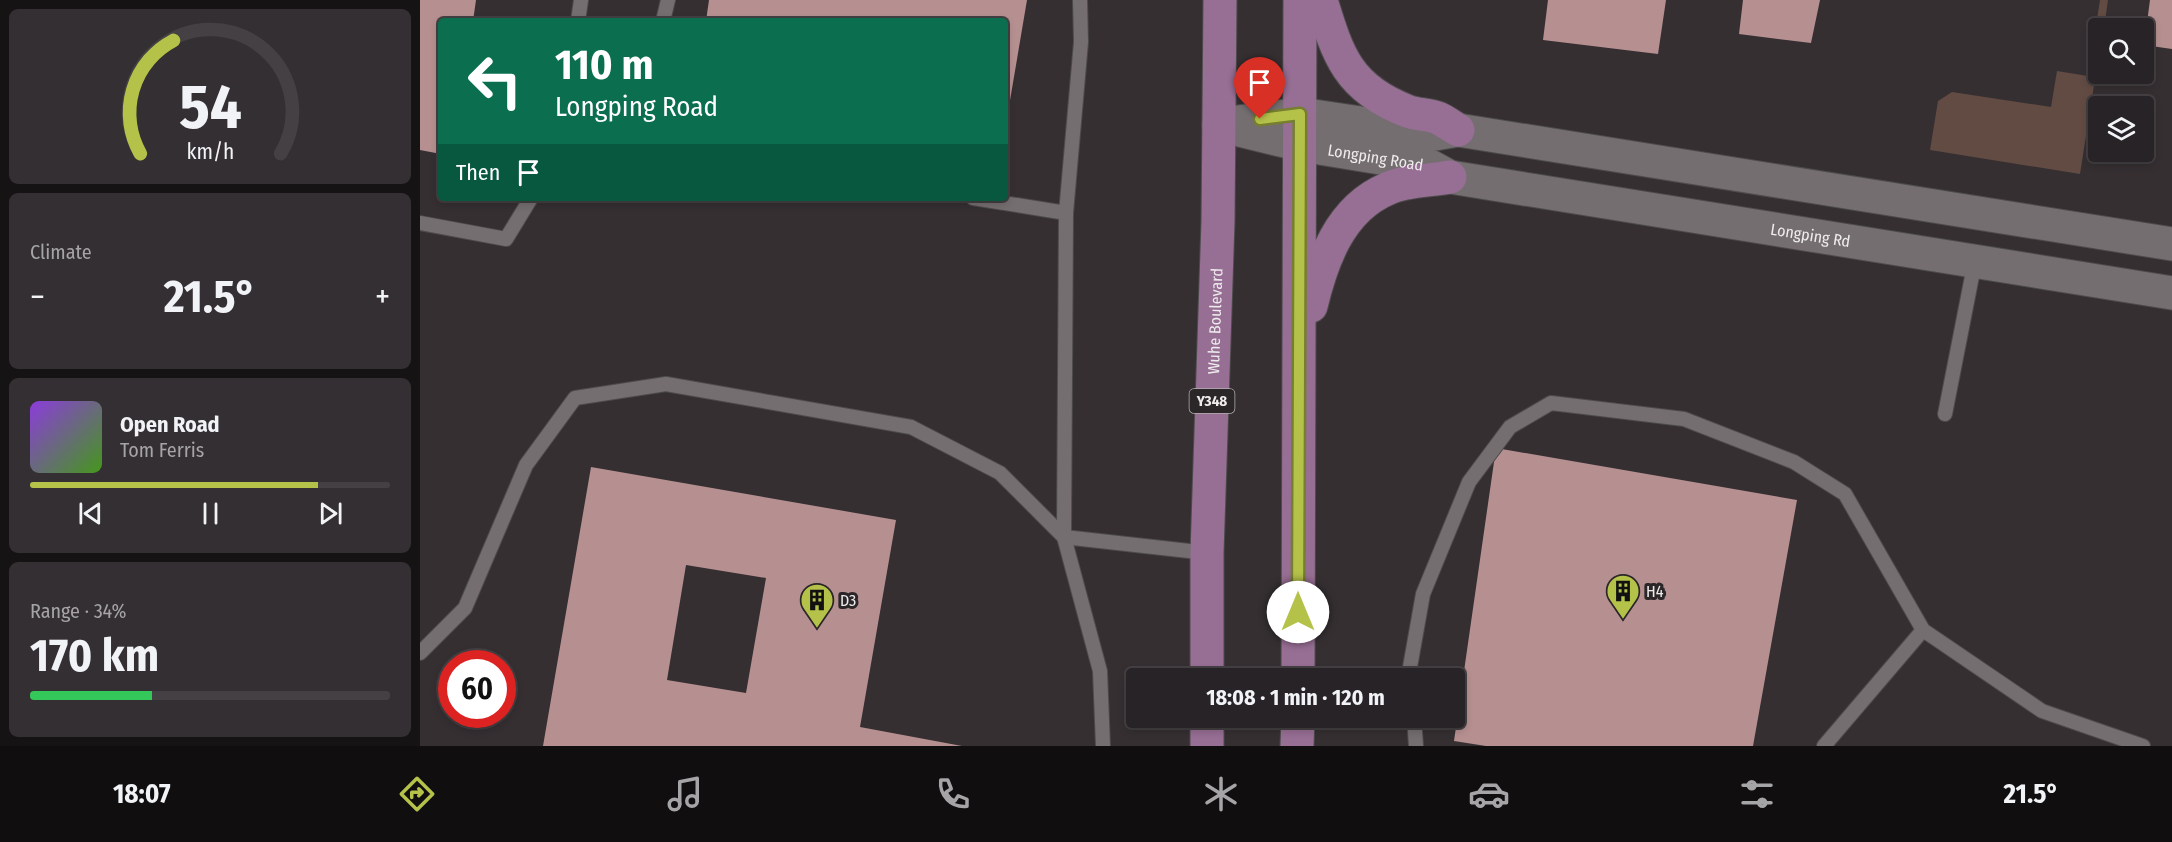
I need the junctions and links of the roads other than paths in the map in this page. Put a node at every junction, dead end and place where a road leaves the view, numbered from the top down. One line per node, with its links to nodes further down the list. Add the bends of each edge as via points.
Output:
1 (581, 0): 7 (lane)
2 (668, 0): 8 (lane)
3 (1080, 0): 15 (lane, via 1081,42)
4 (1220, 0): 9 (main road, Wuhe Boulevard / Y348)
5 (1300, 0): 10 (main road)
6 (1321, 0): 11 (main road, via 1336,48 1362,85 1391,105 1438,118)
7 (578, 18)
8 (664, 18)
9 (1219, 125): 10 (main road, Longping Road); 23 (main road, Wuhe Boulevard / Y348)
10 (1300, 129): 11 (main road, Longping Road, via 1435,134); 12 (main road, Longping Road, via 1430,166); 20 (main road)
11 (1458, 130): 17 (main road)
12 (1450, 177): 18 (main road, Longping Rd); 20 (main road, via 1387,189 1370,198 1342,225 1322,268)
13 (529, 201): 16 (lane, via 506,239)
14 (992, 201): 15 (lane)
15 (1066, 213): 22 (lane)
16 (420, 223)
17 (2172, 244)
18 (1975, 261): 19 (main road, Longping Rd); 21 (lane)
19 (2172, 293)
20 (1300, 351): 27 (main road)
21 (1945, 414)
22 (1064, 537): 23 (lane); 25 (lane, via 1000,473 911,427 666,384 575,398 526,465 465,608); 32 (lane, via 1100,671)
23 (1207, 553): 26 (main road, Wuhe Boulevard / Y348)
24 (1923, 630): 28 (lane, via 1845,495 1794,462 1684,419 1551,403 1510,427 1469,482 1423,594); 36 (lane); 37 (lane, via 2042,711)
25 (420, 653)
26 (1207, 668)
27 (1298, 668)
28 (1410, 668)
29 (1207, 728): 33 (main road)
30 (1298, 728): 34 (main road)
31 (1415, 728): 35 (lane)
32 (1103, 746)
33 (1207, 746)
34 (1297, 746)
35 (1416, 746)
36 (1824, 746)
37 (2144, 746)

